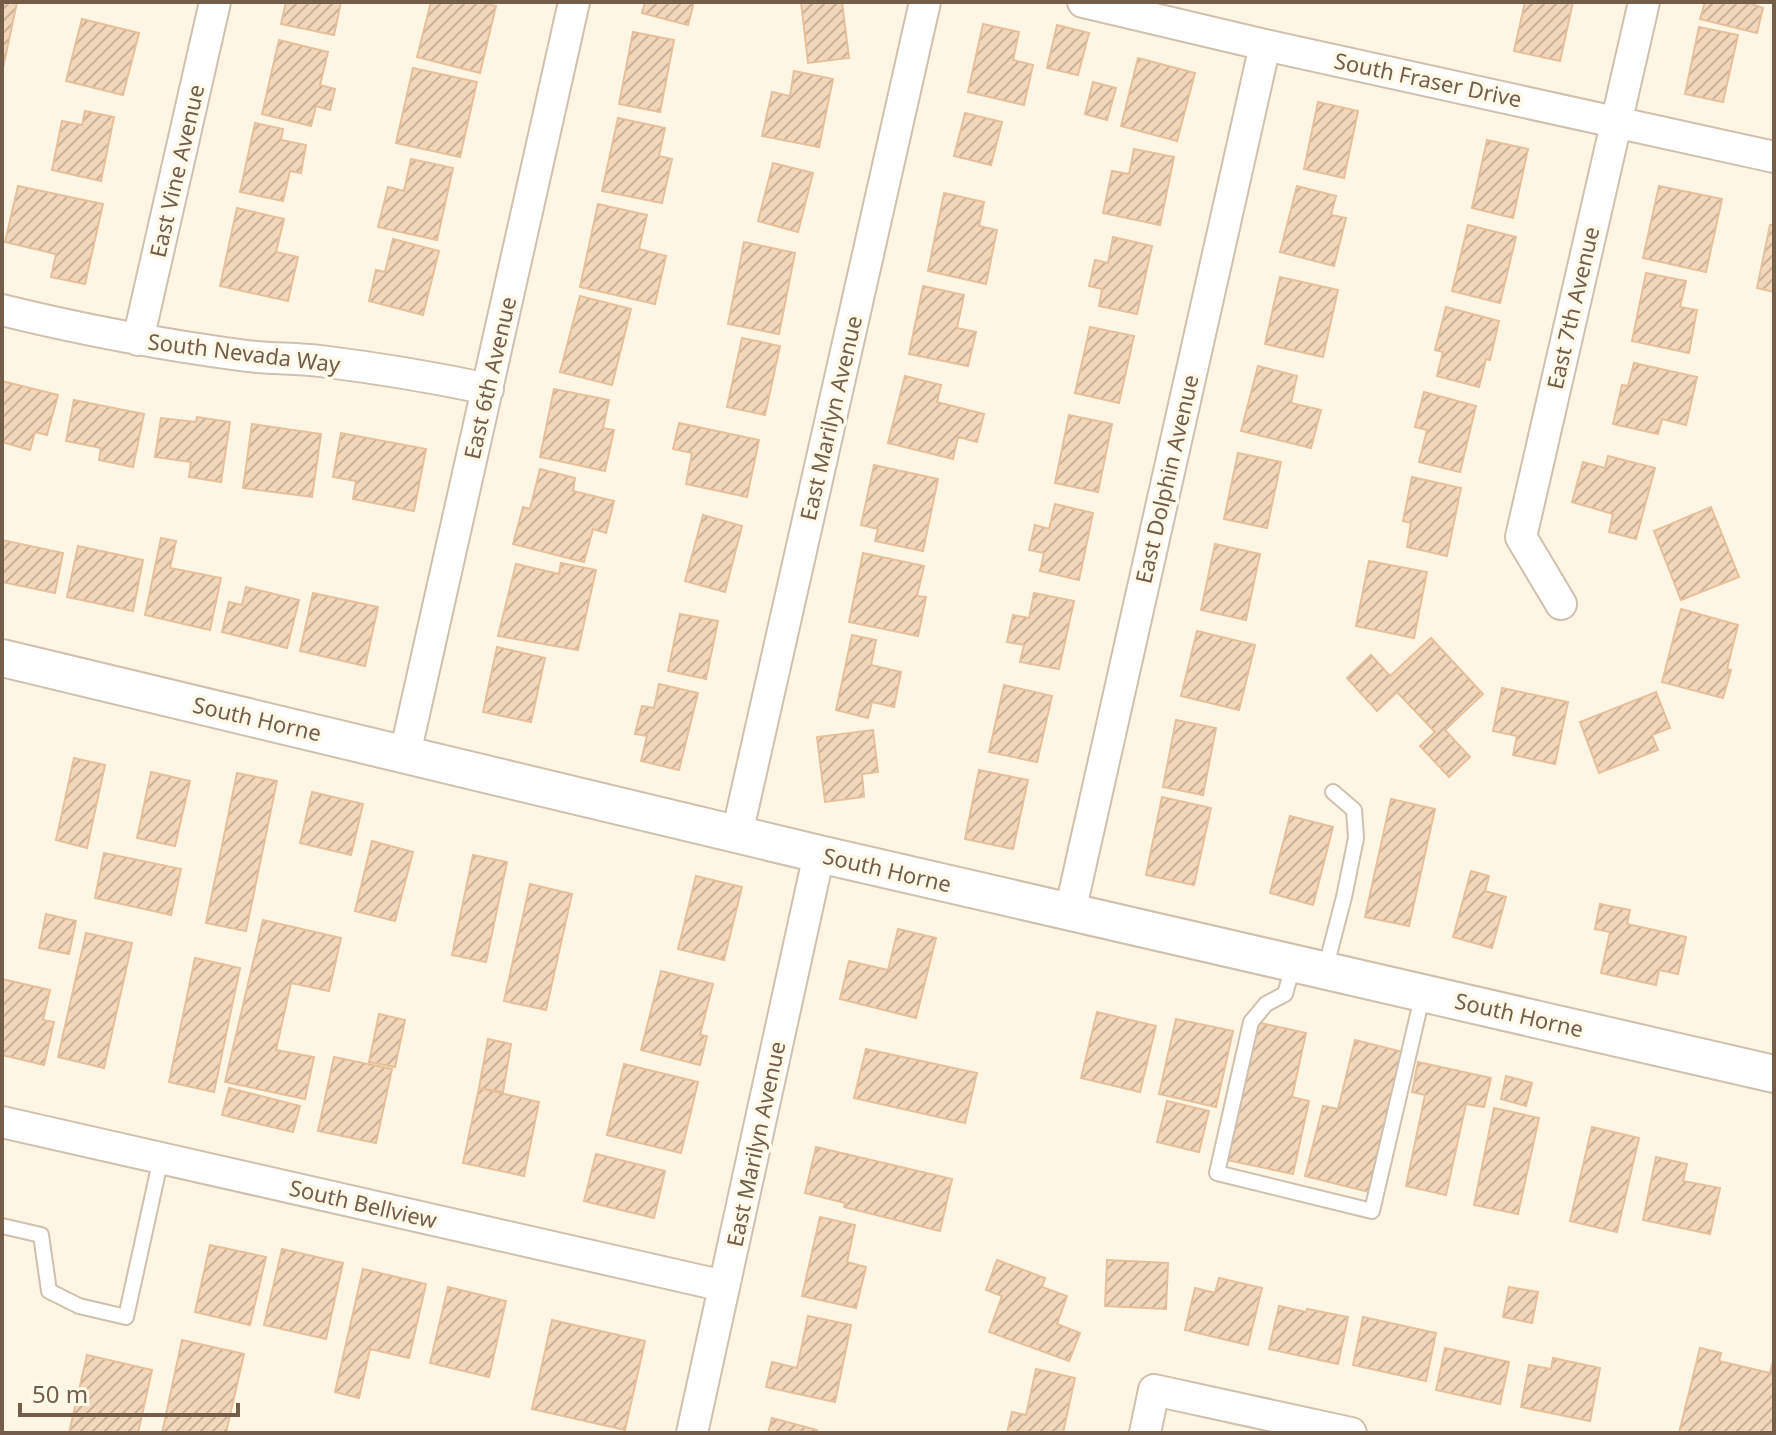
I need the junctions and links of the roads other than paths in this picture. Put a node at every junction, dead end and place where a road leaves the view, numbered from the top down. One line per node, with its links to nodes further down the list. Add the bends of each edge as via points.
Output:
1 (215, 2): 10 (street, East Vine Avenue)
2 (574, 2): 11 (street, East 6th Avenue)
3 (925, 2): 16 (street, East Marilyn Avenue)
4 (1083, 2): 6 (street, South Fraser Drive)
5 (1644, 2): 7 (street, East 7th Avenue)
6 (1265, 45): 7 (street, South Fraser Drive); 18 (street, East Dolphin Avenue)
7 (1616, 121): 8 (street, South Fraser Drive); 12 (street, East 7th Avenue, via 1521,537)
8 (1774, 157)
9 (2, 310): 10 (street, South Nevada Way)
10 (138, 340): 11 (street, South Nevada Way, via 251,357 316,360)
11 (488, 389): 14 (street, East 6th Avenue)
12 (1561, 604)
13 (2, 658): 14 (street, South Horne)
14 (405, 754): 16 (street, South Horne)
15 (1333, 792): 19 (lane, via 1354,810 1356,838)
16 (737, 834): 17 (street, South Horne)
17 (819, 854): 18 (street, South Horne); 25 (street, East Marilyn Avenue)
18 (1070, 912): 19 (street, South Horne)
19 (1310, 967): 20 (street, South Horne); 20 (lane, via 1251,1022 1217,1173 1372,1211)
20 (1423, 992): 21 (street, South Horne)
21 (1774, 1074)
22 (2, 1122): 23 (street, South Bellview)
23 (161, 1158): 24 (lane, via 126,1317 79,1306 49,1291 41,1235); 25 (street, South Bellview)
24 (2, 1226)
25 (724, 1286): 26 (street, East Marilyn Avenue)
26 (692, 1433)
27 (1145, 1433): 28 (street, via 1154,1390)
28 (1351, 1433)

